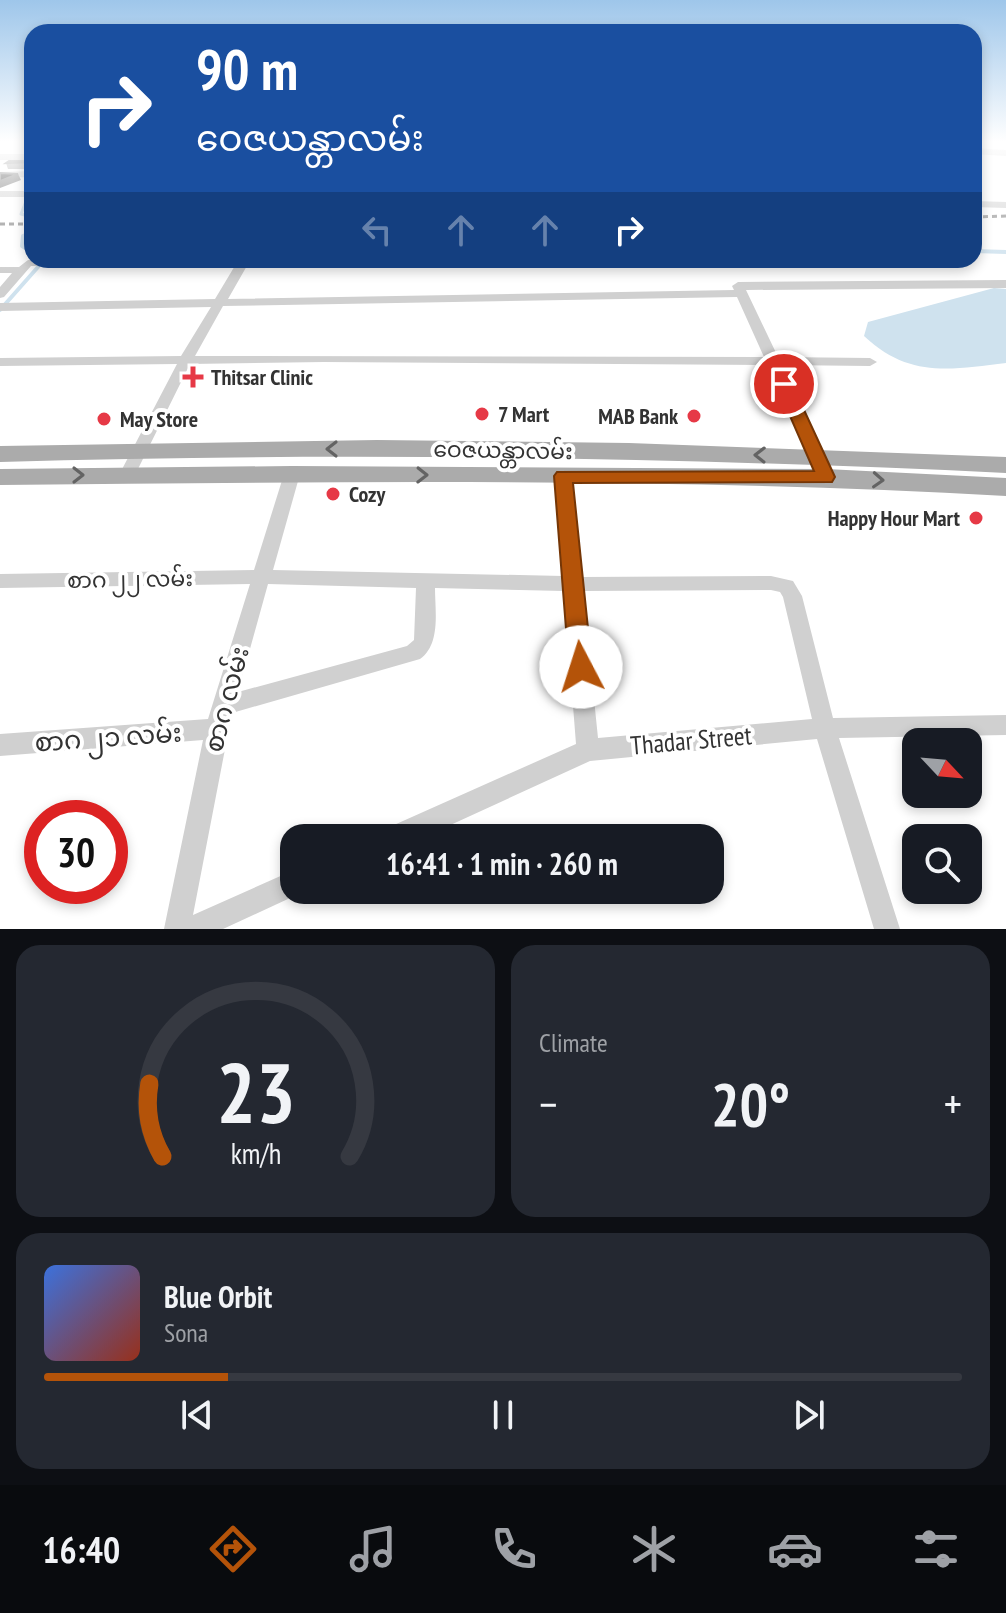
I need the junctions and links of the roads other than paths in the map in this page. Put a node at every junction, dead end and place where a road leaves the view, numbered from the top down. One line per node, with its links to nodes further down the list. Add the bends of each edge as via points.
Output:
1 (0, 194): 2 (street)
2 (24, 194)
3 (982, 204): 4 (street)
4 (1006, 205)
5 (24, 266): 8 (street)
6 (240, 268): 12 (street)
7 (0, 270): 8 (street)
8 (20, 270): 11 (street)
9 (1006, 284): 10 (street)
10 (740, 290): 12 (street); 15 (street)
11 (0, 294)
12 (218, 302): 13 (street); 14 (street)
13 (0, 307)
14 (186, 359): 15 (street); 16 (street); 18 (street)
15 (772, 359): 17 (street); 21 (street)
16 (0, 362)
17 (870, 362)
18 (140, 449): 19 (main road, ဝေဇယန္တာလမ်း); 21 (main road, ဝေဇယန္တာလမ်း, one-way to 18, via 505,449); 23 (street)
19 (0, 454)
20 (1006, 465): 21 (main road, ဝေဇယန္တာလမ်း)
21 (822, 467): 24 (main road, ဝေဇယန္တာလမ်း); 26 (main road, ဝေဇယန္တာလမ်း, one-way to 26)
22 (292, 474): 23 (main road, ဝေဇယန္တာလမ်း); 24 (main road, ဝေဇယန္တာလမ်း, one-way to 24); 27 (street, စာဂ လမ်း)
23 (127, 475): 25 (main road, ဝေဇယန္တာလမ်း, one-way to 23)
24 (563, 476): 30 (street)
25 (0, 477)
26 (1006, 487)
27 (260, 577): 28 (street, စာဂ ၂၂ လမ်း); 29 (street, စာဂ ၂၂ လမ်း); 31 (street, စာဂ လမ်း)
28 (0, 581)
29 (426, 581): 30 (street, စာဂ ၂၂ လမ်း); 31 (street, via 424,640 413,653)
30 (573, 584): 33 (street, စာဂ ၂၂ လမ်း, via 786,586); 36 (street)
31 (223, 706): 34 (street, စာဂ လမ်း)
32 (1006, 725): 33 (street, Thadar Street)
33 (825, 728): 36 (street, Thadar Street); 41 (street)
34 (216, 729): 35 (street, စာဂ ၂၁ လမ်း); 39 (street, စာဂ လမ်း)
35 (0, 745)
36 (588, 750): 37 (street, Thadar Street)
37 (425, 824)
38 (280, 889): 40 (street)
39 (177, 929)
40 (193, 929)
41 (887, 929)

